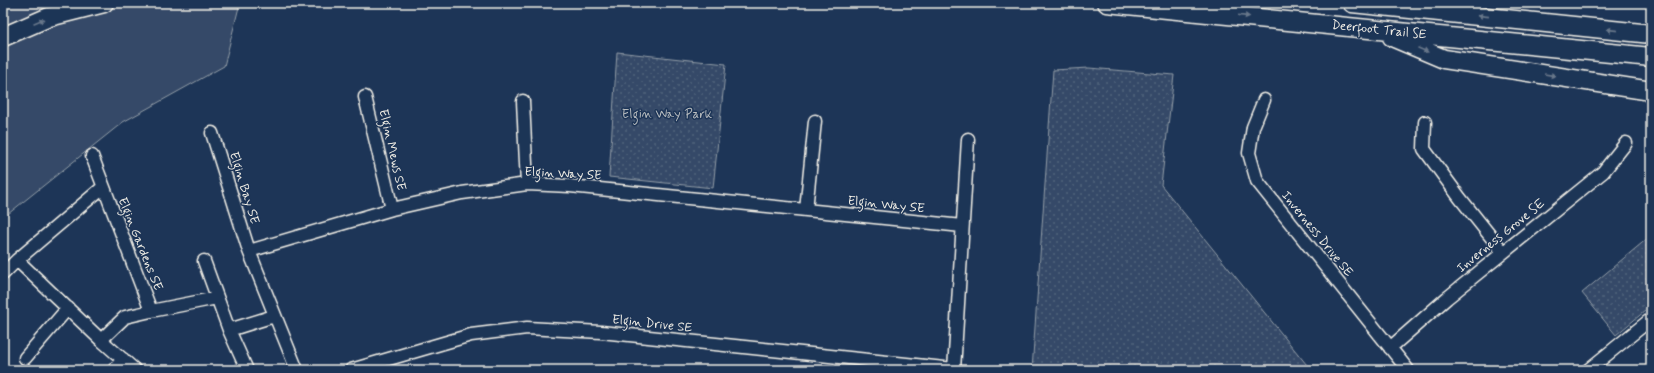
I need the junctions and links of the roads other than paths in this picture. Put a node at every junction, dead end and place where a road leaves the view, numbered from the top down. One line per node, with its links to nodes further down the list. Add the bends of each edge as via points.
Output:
1 (104, 3): 6 (highway, one-way to 1, via 49,17)
2 (1107, 3): 4 (highway, Deerfoot Trail SE, one-way to 4)
3 (1352, 3): 5 (highway, Deerfoot Trail SE, one-way to 3)
4 (1375, 29): 7 (highway, Deerfoot Trail SE); 8 (highway, one-way to 8, via 1444,59)
5 (1651, 34)
6 (3, 37)
7 (1651, 57)
8 (1651, 91)
9 (365, 97): 20 (street, Elgin Mews SE)
10 (1264, 100): 35 (street, Inverness Drive SE, via 1253,128 1249,153 1257,181)
11 (523, 101): 18 (street)
12 (815, 121): 21 (street)
13 (1425, 122): 24 (street, via 1424,149)
14 (212, 133): 23 (street, Elgin Bay SE)
15 (968, 139): 22 (street)
16 (1626, 143): 24 (street, Inverness Grove SE, via 1602,172)
17 (92, 156): 19 (street, Elgin Gardens SE)
18 (527, 184): 20 (street, Elgin Way SE, via 462,193); 21 (street, Elgin Way SE)
19 (102, 188): 25 (street, Elgin Gardens SE); 30 (street, Elgin Gardens SE)
20 (392, 209): 23 (street, Elgin Way SE)
21 (806, 210): 22 (street, Elgin Way SE)
22 (962, 226): 43 (street)
23 (249, 251): 31 (street)
24 (1503, 252): 35 (street, Inverness Grove SE)
25 (17, 260): 27 (street, Elgin Gardens SE); 29 (street)
26 (204, 261): 28 (street)
27 (3, 274)
28 (217, 298): 30 (street, Elgin Gardens SE); 33 (street)
29 (68, 308): 34 (street); 36 (street)
30 (151, 311): 34 (street, Elgin Gardens SE, via 125,317)
31 (274, 316): 33 (street); 41 (street)
32 (1650, 321): 45 (street)
33 (229, 330): 40 (street)
34 (101, 340): 37 (street)
35 (1390, 348): 44 (street, Inverness Drive SE)
36 (25, 358)
37 (123, 359): 38 (street); 39 (street)
38 (114, 370)
39 (135, 370)
40 (247, 370)
41 (297, 370)
42 (351, 370): 43 (street, Elgin Drive SE, via 471,335 527,328 601,332)
43 (954, 370)
44 (1408, 370)
45 (1588, 370)

